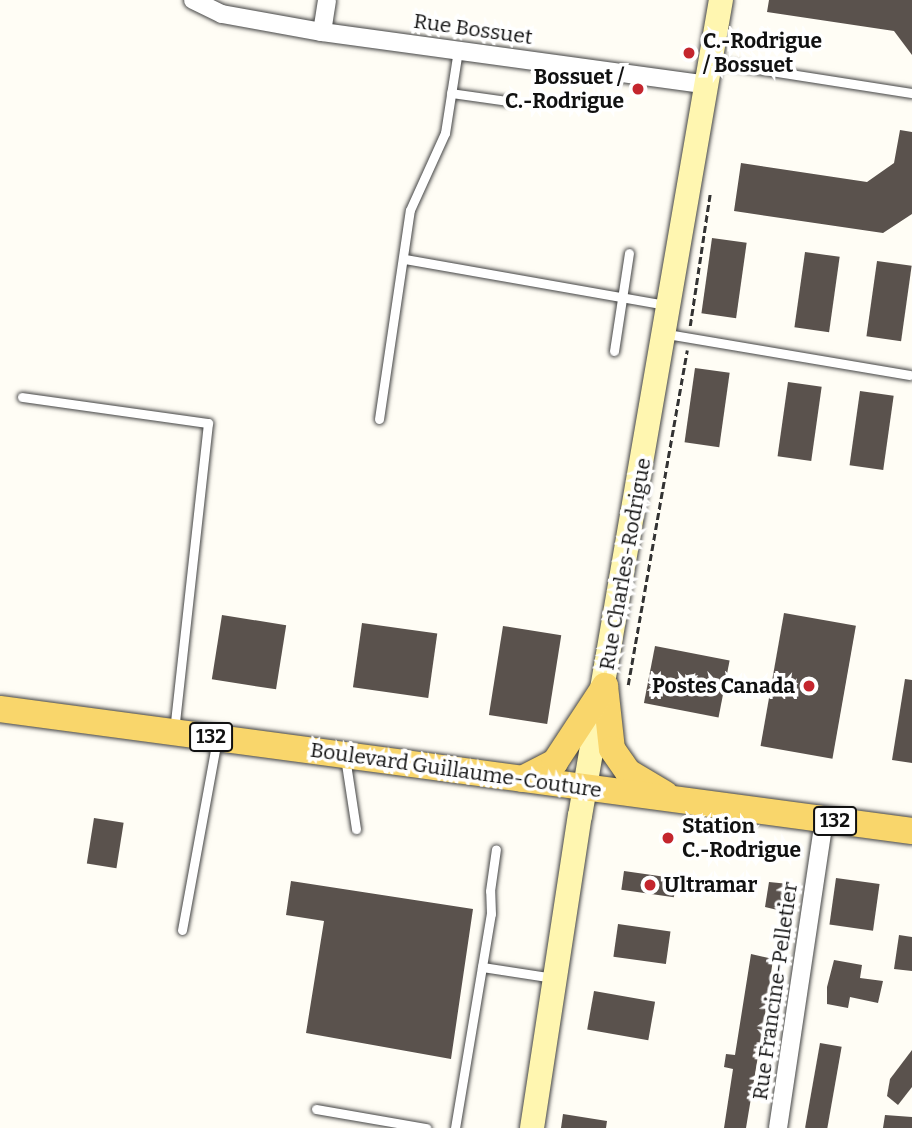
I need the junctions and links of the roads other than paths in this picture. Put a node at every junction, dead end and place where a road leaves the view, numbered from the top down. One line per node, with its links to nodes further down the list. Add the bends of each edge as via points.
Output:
1 (327, 0): 4 (street)
2 (722, 0): 6 (street, Rue Charles-Rodrigue)
3 (203, 2): 4 (street, Rue Bossuet, via 222,14)
4 (322, 32): 5 (street, Rue Bossuet)
5 (458, 50): 6 (street, Rue Bossuet); 7 (lane)
6 (710, 73): 8 (lane); 13 (street, Rue Charles-Rodrigue)
7 (452, 93): 9 (lane); 11 (lane, via 444,133 410,210)
8 (912, 93)
9 (507, 101)
10 (629, 253): 12 (lane)
11 (405, 259): 12 (lane); 18 (lane)
12 (622, 297): 13 (lane); 15 (lane)
13 (669, 306): 14 (street, Rue Charles-Rodrigue)
14 (664, 334): 16 (lane); 19 (street, Rue Charles-Rodrigue)
15 (614, 351)
16 (910, 375)
17 (22, 397): 21 (lane, via 208,423)
18 (379, 418)
19 (616, 686): 24 (main road, via 555,762); 25 (street, Rue Charles-Rodrigue); 26 (main road, via 612,749 628,772)
20 (0, 709): 21 (main road, Boulevard Guillaume-Couture / 132)
21 (174, 732): 22 (main road, Boulevard Guillaume-Couture / 132)
22 (217, 738): 23 (main road, Boulevard Guillaume-Couture / 132); 31 (lane)
23 (344, 755): 24 (main road, Boulevard Guillaume-Couture / 132); 28 (lane)
24 (522, 779): 25 (main road, Boulevard Guillaume-Couture / 132)
25 (585, 787): 26 (main road, Boulevard Guillaume-Couture / 132); 33 (street, Rue Charles-Rodrigue)
26 (674, 799): 27 (main road, Boulevard Guillaume-Couture / 132)
27 (824, 819): 29 (main road, Boulevard Guillaume-Couture / 132); 38 (street, Rue Francine-Pelletier)
28 (356, 829)
29 (912, 831)
30 (496, 849): 32 (lane)
31 (182, 930)
32 (482, 967): 33 (lane); 36 (lane)
33 (556, 979): 37 (street, Rue Charles-Rodrigue)
34 (316, 1109): 35 (lane)
35 (426, 1128)
36 (455, 1128)
37 (532, 1128)
38 (778, 1128)

